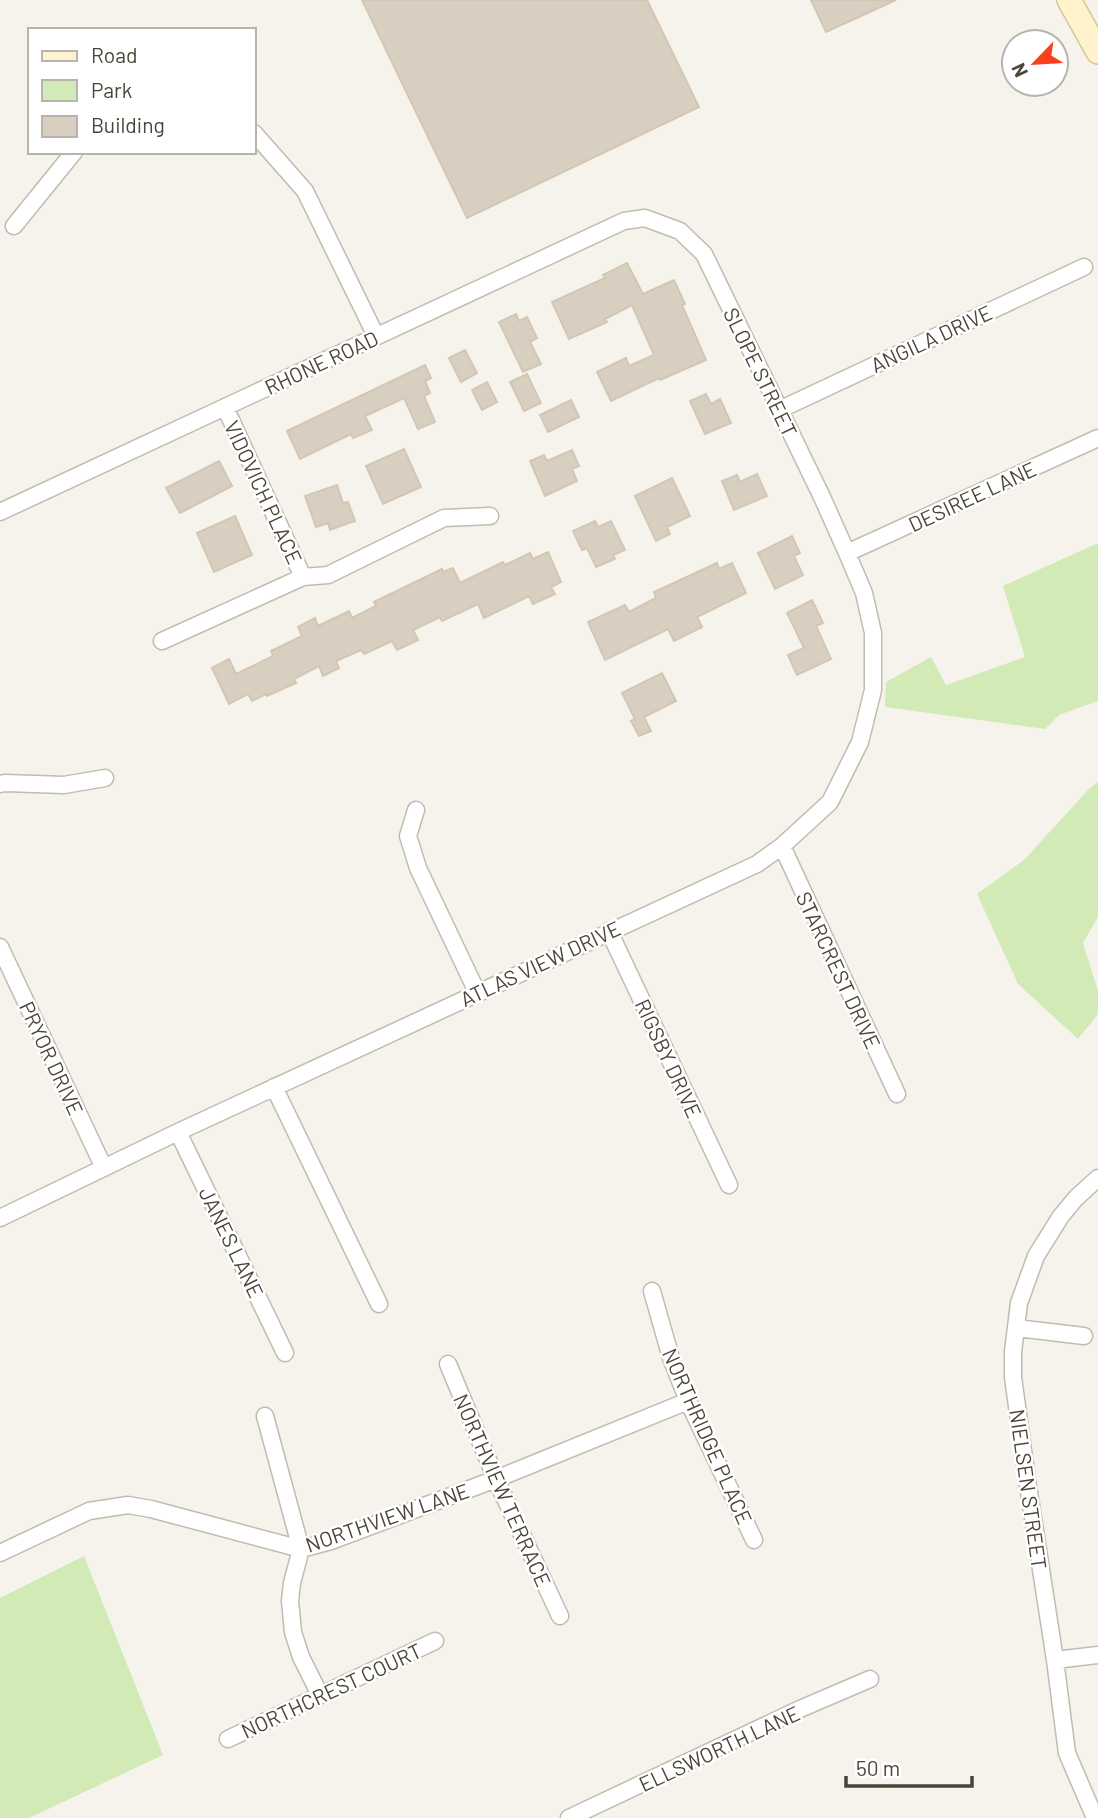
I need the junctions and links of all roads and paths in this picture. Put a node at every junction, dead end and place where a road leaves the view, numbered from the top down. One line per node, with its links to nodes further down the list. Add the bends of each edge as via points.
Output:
1 (1069, 0): 2 (main road)
2 (1098, 52)
3 (256, 135): 8 (street, via 305,191)
4 (72, 154): 6 (street)
5 (645, 218): 8 (street, RHONE ROAD, via 624,221); 10 (street, SLOPE STREET, via 680,231 704,254)
6 (14, 226)
7 (1084, 267): 10 (street, ANGILA DRIVE)
8 (376, 336): 9 (street, RHONE ROAD)
9 (225, 407): 12 (street, RHONE ROAD); 15 (street, VIDOVICH PLACE)
10 (779, 410): 14 (street, SLOPE STREET)
11 (1098, 438): 14 (street, DESIREE LANE)
12 (0, 512)
13 (490, 516): 15 (street, via 444,518 328,575)
14 (847, 553): 20 (street, ATLAS VIEW DRIVE, via 864,593 873,632 873,691 860,742 830,802)
15 (303, 577): 16 (street)
16 (162, 641)
17 (106, 778): 18 (street, via 64,785)
18 (0, 784)
19 (416, 810): 23 (street, via 408,836 418,868)
20 (782, 846): 21 (street, ATLAS VIEW DRIVE, via 757,864); 25 (street, STARCREST DRIVE)
21 (609, 931): 23 (street, ATLAS VIEW DRIVE); 29 (street, RIGSBY DRIVE)
22 (0, 947): 27 (street, PRYOR DRIVE)
23 (477, 992): 24 (street, ATLAS VIEW DRIVE)
24 (274, 1087): 26 (street, ATLAS VIEW DRIVE); 32 (street)
25 (897, 1094)
26 (178, 1132): 27 (street, ATLAS VIEW DRIVE); 35 (street, JANES LANE)
27 (104, 1168): 30 (street, ATLAS VIEW DRIVE)
28 (1098, 1178): 33 (street, NIELSEN STREET, via 1061,1216 1042,1246 1019,1303)
29 (729, 1185)
30 (0, 1218)
31 (652, 1291): 37 (street, NORTHRIDGE PLACE)
32 (380, 1304)
33 (1016, 1328): 34 (street); 46 (street, NIELSEN STREET, via 1013,1377)
34 (1084, 1336)
35 (285, 1353)
36 (448, 1364): 39 (street, NORTHVIEW TERRACE)
37 (688, 1401): 39 (street, NORTHVIEW LANE); 40 (street, NORTHRIDGE PLACE)
38 (265, 1416): 41 (street)
39 (496, 1479): 41 (street, NORTHVIEW LANE); 43 (street, NORTHVIEW TERRACE)
40 (754, 1540)
41 (302, 1549): 42 (street, NORTHVIEW LANE, via 128,1505 89,1511); 48 (street, via 292,1583 291,1618 301,1657)
42 (0, 1553)
43 (559, 1616)
44 (435, 1641): 48 (street, NORTHCREST COURT)
45 (1098, 1654): 46 (street)
46 (1055, 1660): 51 (street, NIELSEN STREET, via 1067,1753)
47 (870, 1679): 50 (street, ELLSWORTH LANE)
48 (320, 1695): 49 (street, NORTHCREST COURT)
49 (228, 1739)
50 (569, 1818)
51 (1095, 1818)

